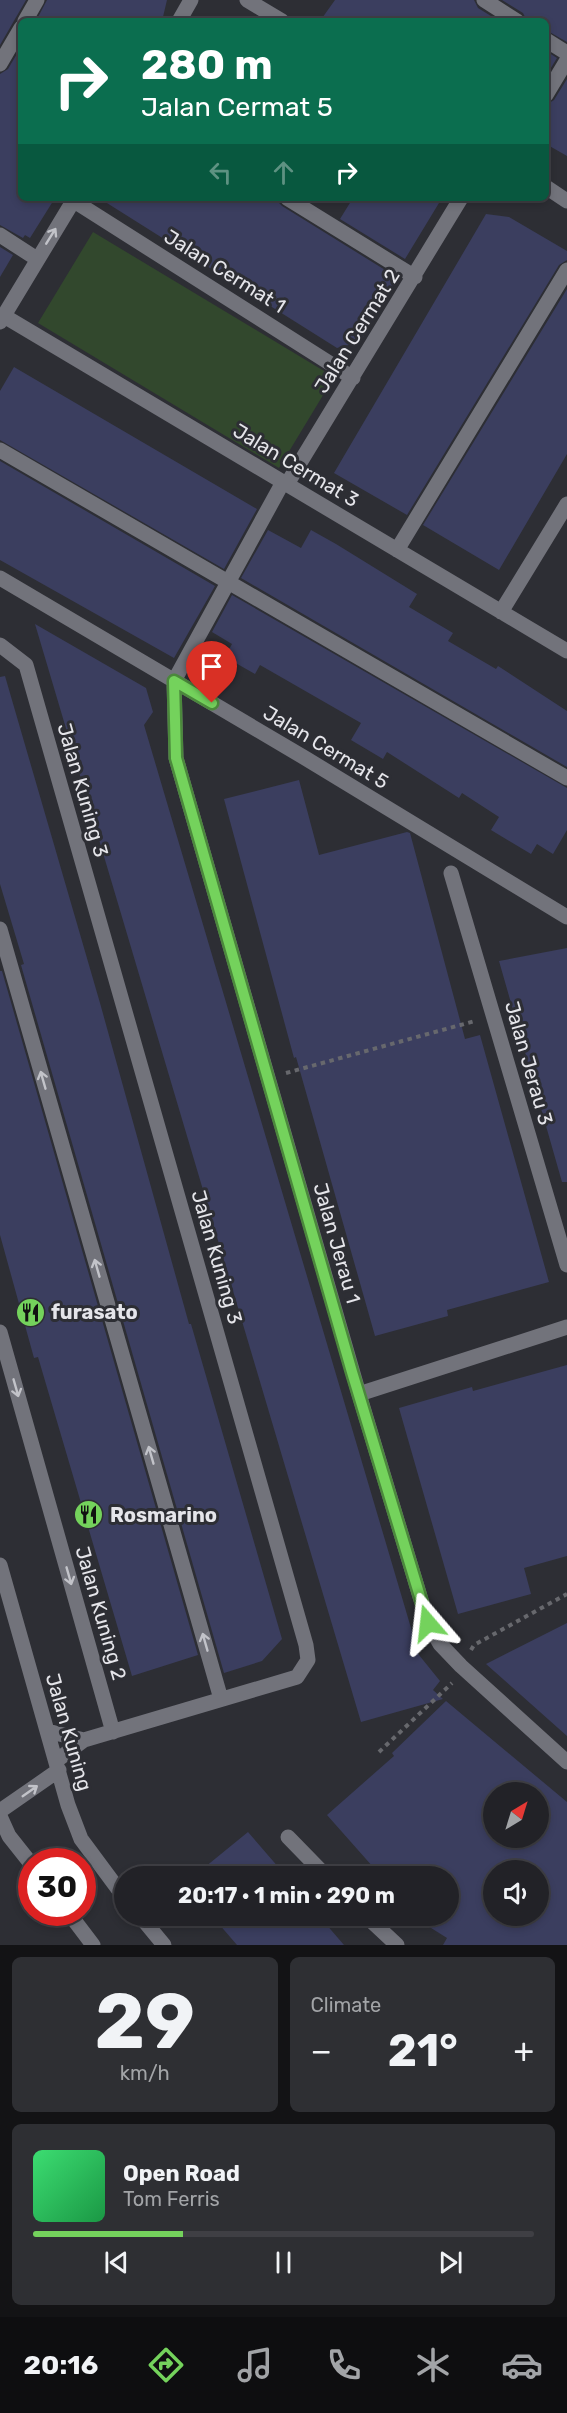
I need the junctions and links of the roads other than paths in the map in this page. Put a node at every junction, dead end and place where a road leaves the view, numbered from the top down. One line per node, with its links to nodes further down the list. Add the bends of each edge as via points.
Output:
1 (37, 0): 5 (street)
2 (191, 0): 6 (street)
3 (484, 0): 8 (street)
4 (255, 2): 7 (street)
5 (27, 18)
6 (181, 18)
7 (274, 18)
8 (512, 18)
9 (18, 33): 13 (street)
10 (549, 42): 11 (street)
11 (567, 53)
12 (567, 60): 14 (street)
13 (0, 64)
14 (549, 90)
15 (549, 188): 20 (street)
16 (73, 201): 22 (street, one-way to 16)
17 (77, 201): 26 (street, Jalan Cermat 1)
18 (292, 201): 24 (street)
19 (459, 201): 24 (street, Jalan Cermat 2)
20 (567, 201)
21 (0, 236): 22 (street)
22 (37, 259): 25 (street)
23 (567, 270): 30 (street)
24 (415, 277): 26 (street, Jalan Cermat 2)
25 (2, 319): 28 (street, Jalan Cermat 3)
26 (353, 378): 28 (street, Jalan Cermat 2)
27 (0, 450): 32 (street)
28 (285, 483): 30 (street, Jalan Cermat 3); 32 (street, Jalan Cermat 2)
29 (567, 504): 33 (street)
30 (397, 550): 33 (street, Jalan Cermat 3)
31 (0, 578): 36 (street, Jalan Cermat 5)
32 (227, 582): 36 (street, Jalan Cermat 2); 37 (street)
33 (501, 612): 35 (street, Jalan Cermat 3)
34 (0, 645): 46 (street, Jalan Kuning 3, via 26,665 306,1645 308,1660 297,1677)
35 (567, 651)
36 (174, 681): 39 (street, Jalan Cermat 5); 44 (street, Jalan Jerau 1, via 176,758)
37 (567, 778)
38 (451, 873): 41 (street, Jalan Jerau 3)
39 (566, 914)
40 (0, 929): 46 (street, one-way to 40)
41 (567, 1264)
42 (567, 1327): 44 (street)
43 (0, 1332): 48 (street, Jalan Kuning 2, one-way to 48)
44 (359, 1394): 50 (street, Jalan Jerau 1, via 428,1623 440,1644 463,1668)
45 (0, 1565): 47 (street, Jalan Kuning)
46 (221, 1699): 48 (street, Jalan Kuning 3)
47 (47, 1731): 49 (street, Jalan Kuning 3); 51 (street, Jalan Kuning)
48 (113, 1732): 49 (street, Jalan Kuning 3)
49 (84, 1740): 51 (street, Jalan Kuning 3)
50 (567, 1762)
51 (58, 1765): 52 (street, Jalan Kuning 3, one-way to 51); 56 (street, Jalan Kuning, via 81,1839)
52 (0, 1814): 54 (street)
53 (288, 1837): 55 (street)
54 (19, 1848)
55 (316, 1866)
56 (114, 1884)
57 (79, 1926): 60 (street)
58 (148, 1926): 61 (street)
59 (377, 1926): 62 (street)
60 (93, 1945)
61 (164, 1945)
62 (397, 1945)

